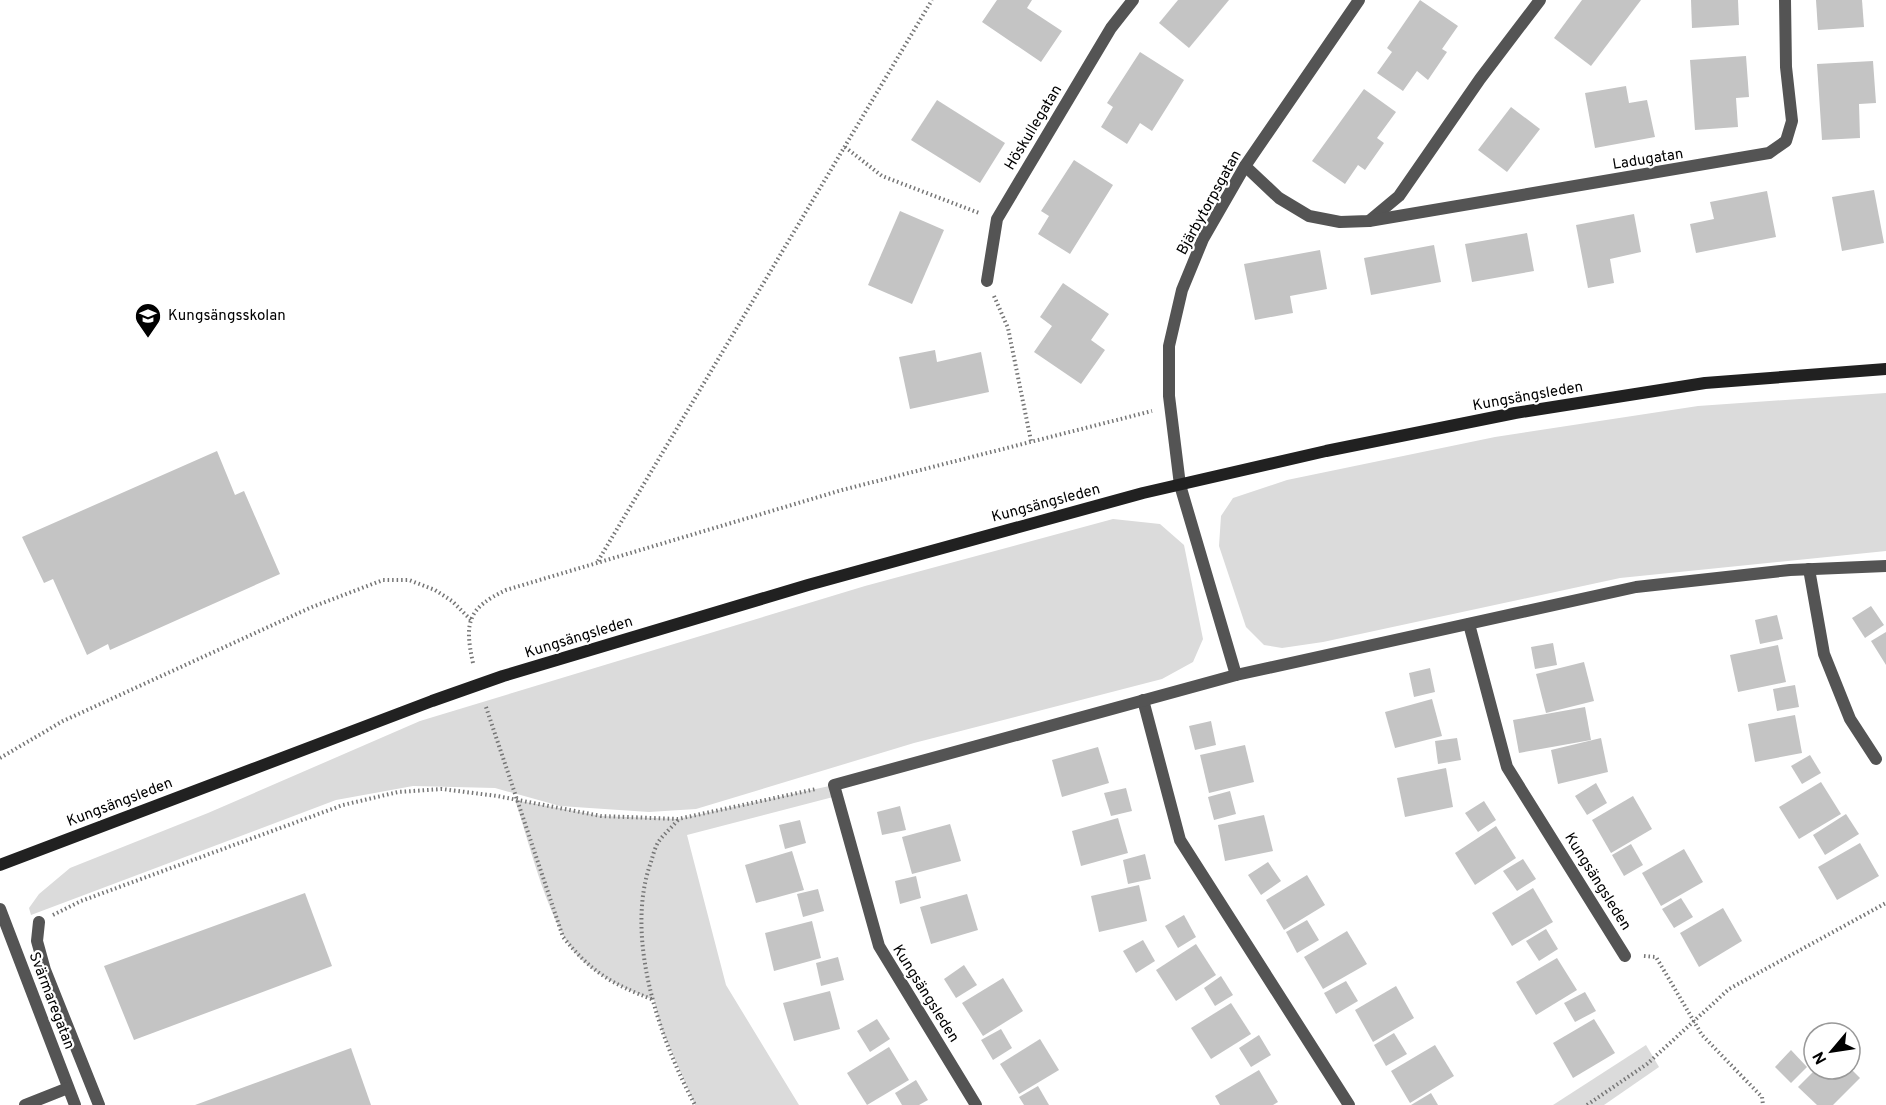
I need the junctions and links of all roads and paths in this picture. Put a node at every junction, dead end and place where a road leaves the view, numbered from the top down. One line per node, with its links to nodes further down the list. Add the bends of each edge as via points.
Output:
1 (932, 0): 6 (path)
2 (1134, 0): 8 (street, Höskullegatan, via 1111,28)
3 (1359, 0): 7 (street, Bjärbytorpsgatan)
4 (1540, 0): 9 (street, via 1399,196)
5 (1785, 0): 9 (street, Ladugatan, via 1792,122 1786,141 1769,153)
6 (845, 147): 8 (path, via 882,176); 15 (path)
7 (1245, 166): 9 (street, Ladugatan, via 1279,198 1309,216 1340,222); 12 (street, Bjärbytorpsgatan, via 1203,239 1182,290 1169,346)
8 (997, 219): 10 (street, Höskullegatan)
9 (1370, 221)
10 (987, 281): 13 (path, via 1008,328)
11 (1886, 369): 14 (main road, Kungsängsleden, via 1705,383 1515,413)
12 (1170, 406): 13 (path); 14 (street, Bjärbytorpsgatan)
13 (1031, 441): 15 (path, via 842,490)
14 (1180, 485): 21 (street); 29 (main road, Kungsängsleden, via 820,582 503,676)
15 (598, 561): 18 (path, via 482,601)
16 (1886, 566): 17 (street)
17 (1809, 569): 19 (street, via 1636,587); 25 (street, via 1824,654 1850,719)
18 (471, 620): 20 (path, via 469,645); 24 (path, via 435,590 410,580 382,580 63,721)
19 (1469, 624): 21 (street); 33 (street, Kungsängsleden, via 1507,767)
20 (473, 663)
21 (1236, 675): 22 (street)
22 (1143, 700): 26 (street); 42 (street, via 1180,840)
23 (486, 707): 27 (path)
24 (0, 758)
25 (1876, 759)
26 (834, 785): 28 (path); 41 (street, Kungsängsleden, via 879,946)
27 (515, 800): 28 (path, via 601,816); 32 (path, via 442,789 398,792 343,805 81,901); 34 (path, via 563,938 582,960 614,985)
28 (678, 819): 34 (path, via 658,842 644,882 640,919)
29 (0, 865)
30 (1886, 903): 35 (path, via 1729,989)
31 (0, 909): 36 (street, Svärmaregatan)
32 (39, 922): 39 (street, via 37,941 45,970)
33 (1625, 956): 35 (path, via 1656,957)
34 (654, 1000): 40 (path, via 661,1028)
35 (1694, 1020): 43 (path, via 1647,1064); 44 (path, via 1702,1035 1762,1097)
36 (68, 1088): 37 (street); 38 (street, Svärmaregatan)
37 (24, 1105)
38 (75, 1105)
39 (99, 1105)
40 (695, 1105)
41 (976, 1105)
42 (1348, 1105)
43 (1587, 1105)
44 (1763, 1105)

